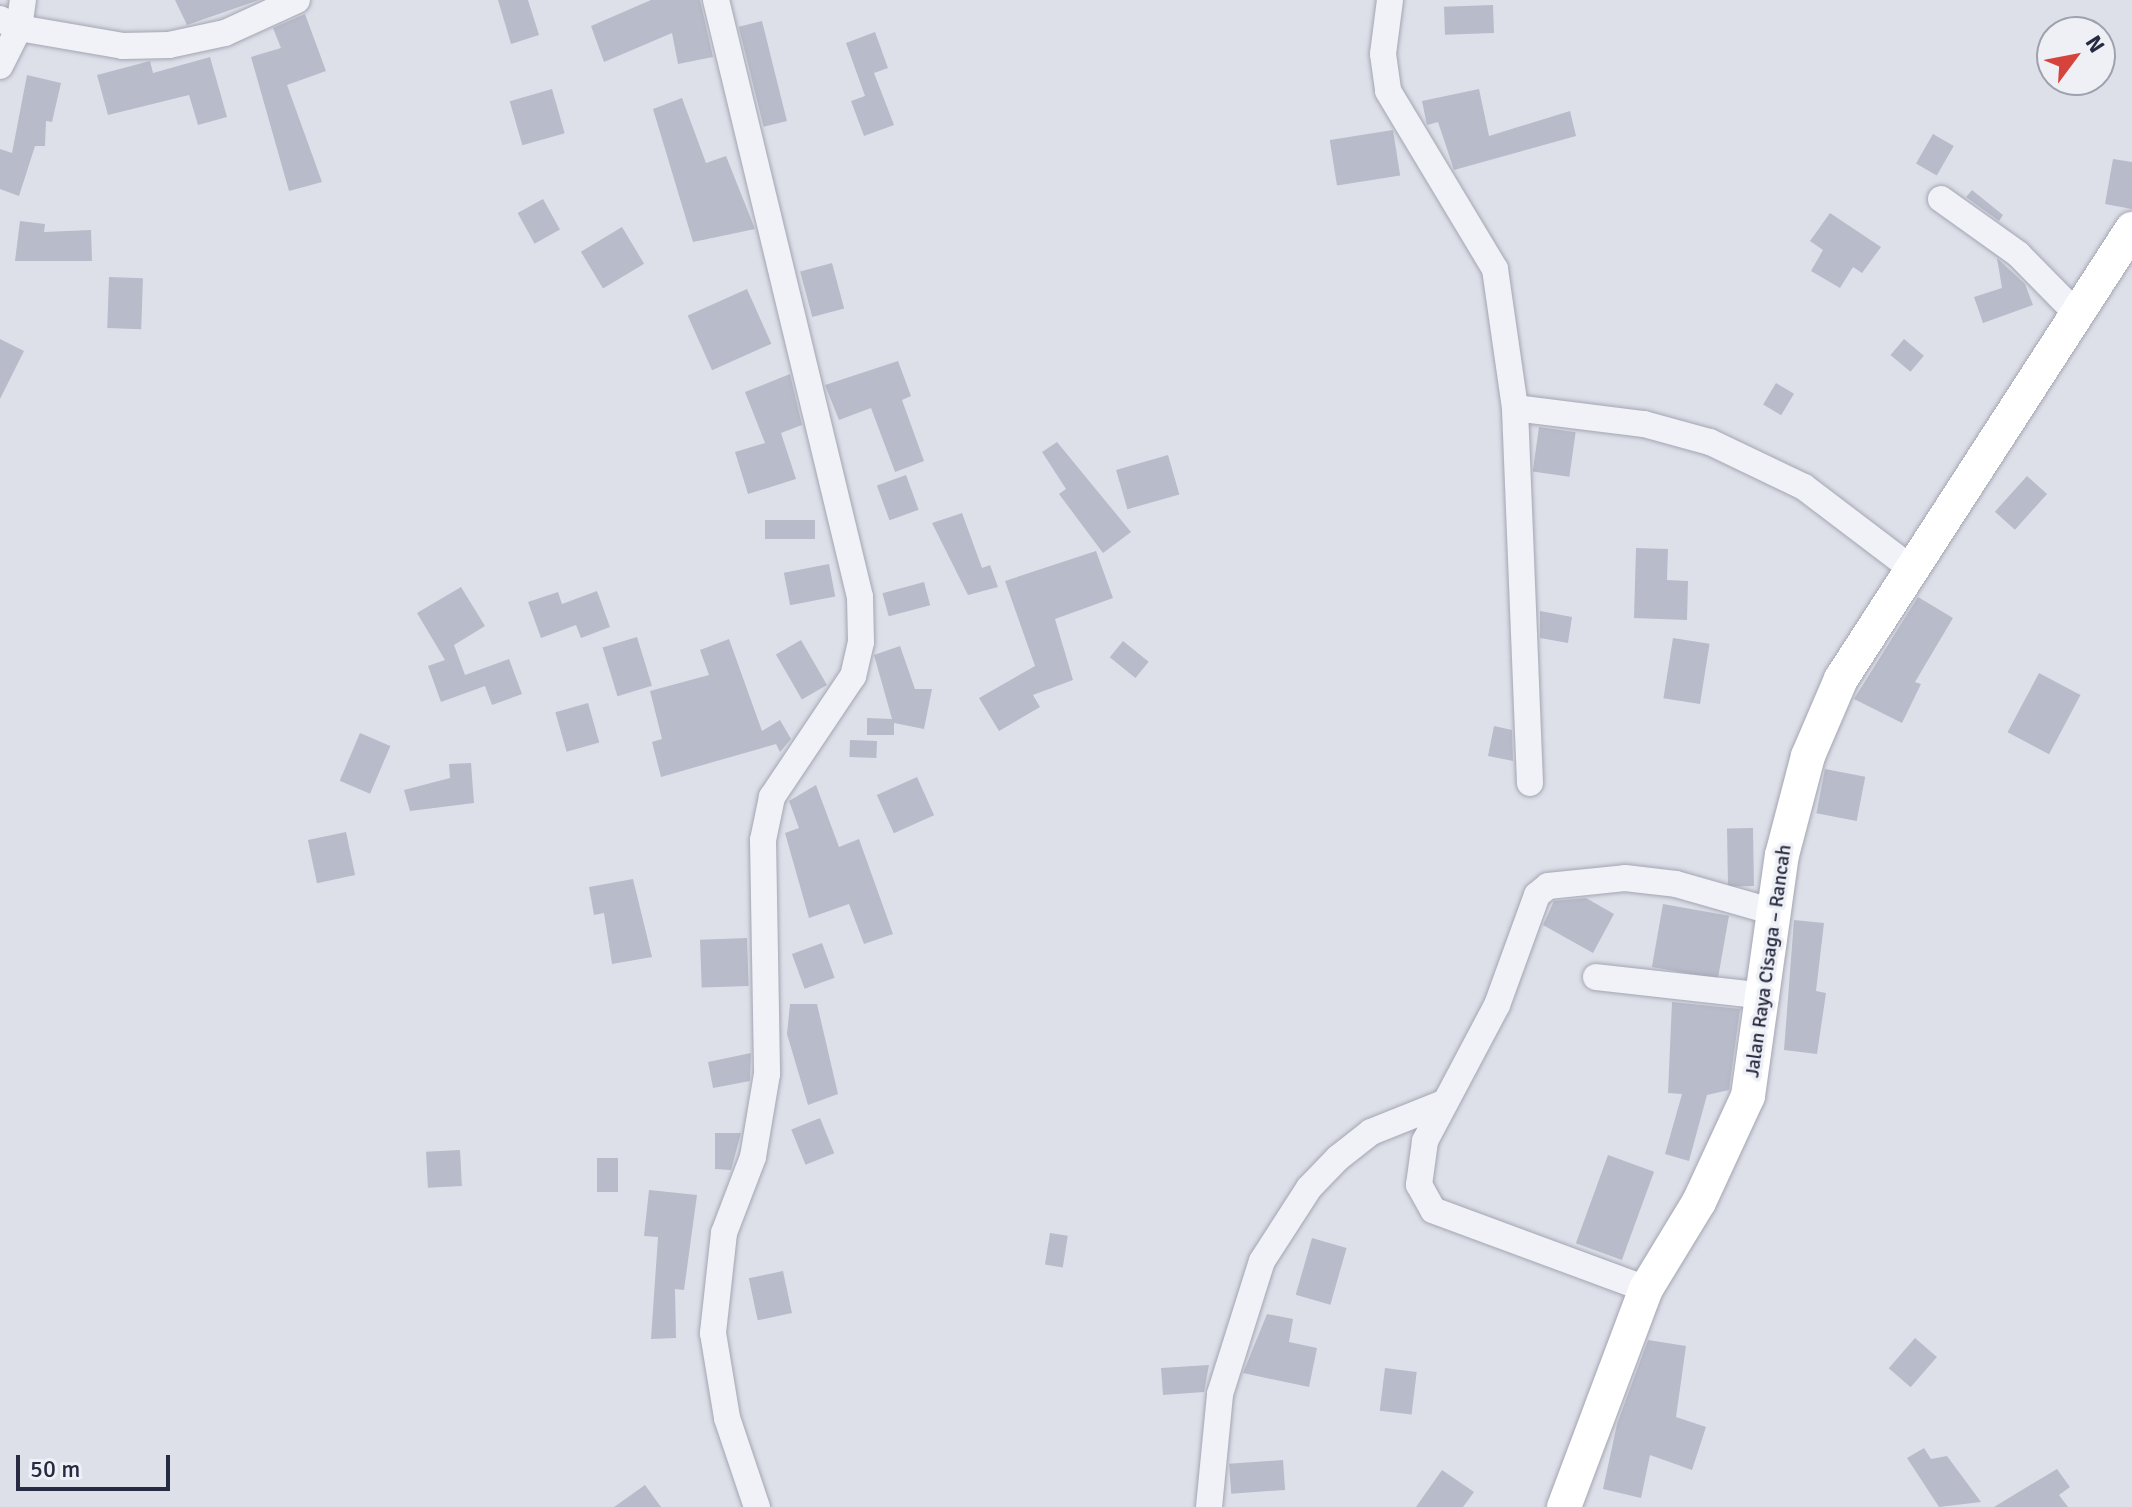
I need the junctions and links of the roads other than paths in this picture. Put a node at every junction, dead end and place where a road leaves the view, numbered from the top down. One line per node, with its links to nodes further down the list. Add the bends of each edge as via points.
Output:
1 (23, 0): 5 (street)
2 (297, 0): 5 (street, via 225,33 169,45 123,46)
3 (716, 0): 18 (street, via 861,627 853,676 772,797 763,840 767,1074 753,1157 724,1233 713,1333 727,1418)
4 (1390, 0): 10 (street, via 1383,54 1388,91 1495,269)
5 (10, 24): 6 (street)
6 (0, 66)
7 (1941, 199): 9 (street, via 2018,254)
8 (2132, 229): 9 (main road, Jalan Raya Cisaga – Rancah)
9 (2076, 313): 11 (main road, Jalan Raya Cisaga – Rancah, via 2005,435)
10 (1515, 408): 11 (street, via 1644,424 1710,442 1804,487); 12 (street)
11 (1912, 569): 13 (main road, Jalan Raya Cisaga – Rancah, via 1841,679 1808,756)
12 (1530, 783)
13 (1774, 912): 15 (main road, Jalan Raya Cisaga – Rancah); 16 (street, via 1625,878 1548,886 1529,912 1497,1005)
14 (1596, 977): 15 (street)
15 (1766, 996): 17 (main road, Jalan Raya Cisaga – Rancah, via 1748,1096 1729,1144)
16 (1441, 1104): 17 (street, via 1421,1159 1419,1185 1433,1210); 19 (street, via 1371,1132 1338,1158 1309,1188 1262,1261 1220,1394)
17 (1646, 1289): 20 (main road, Jalan Raya Cisaga – Rancah)
18 (757, 1507)
19 (1209, 1507)
20 (1564, 1507)

